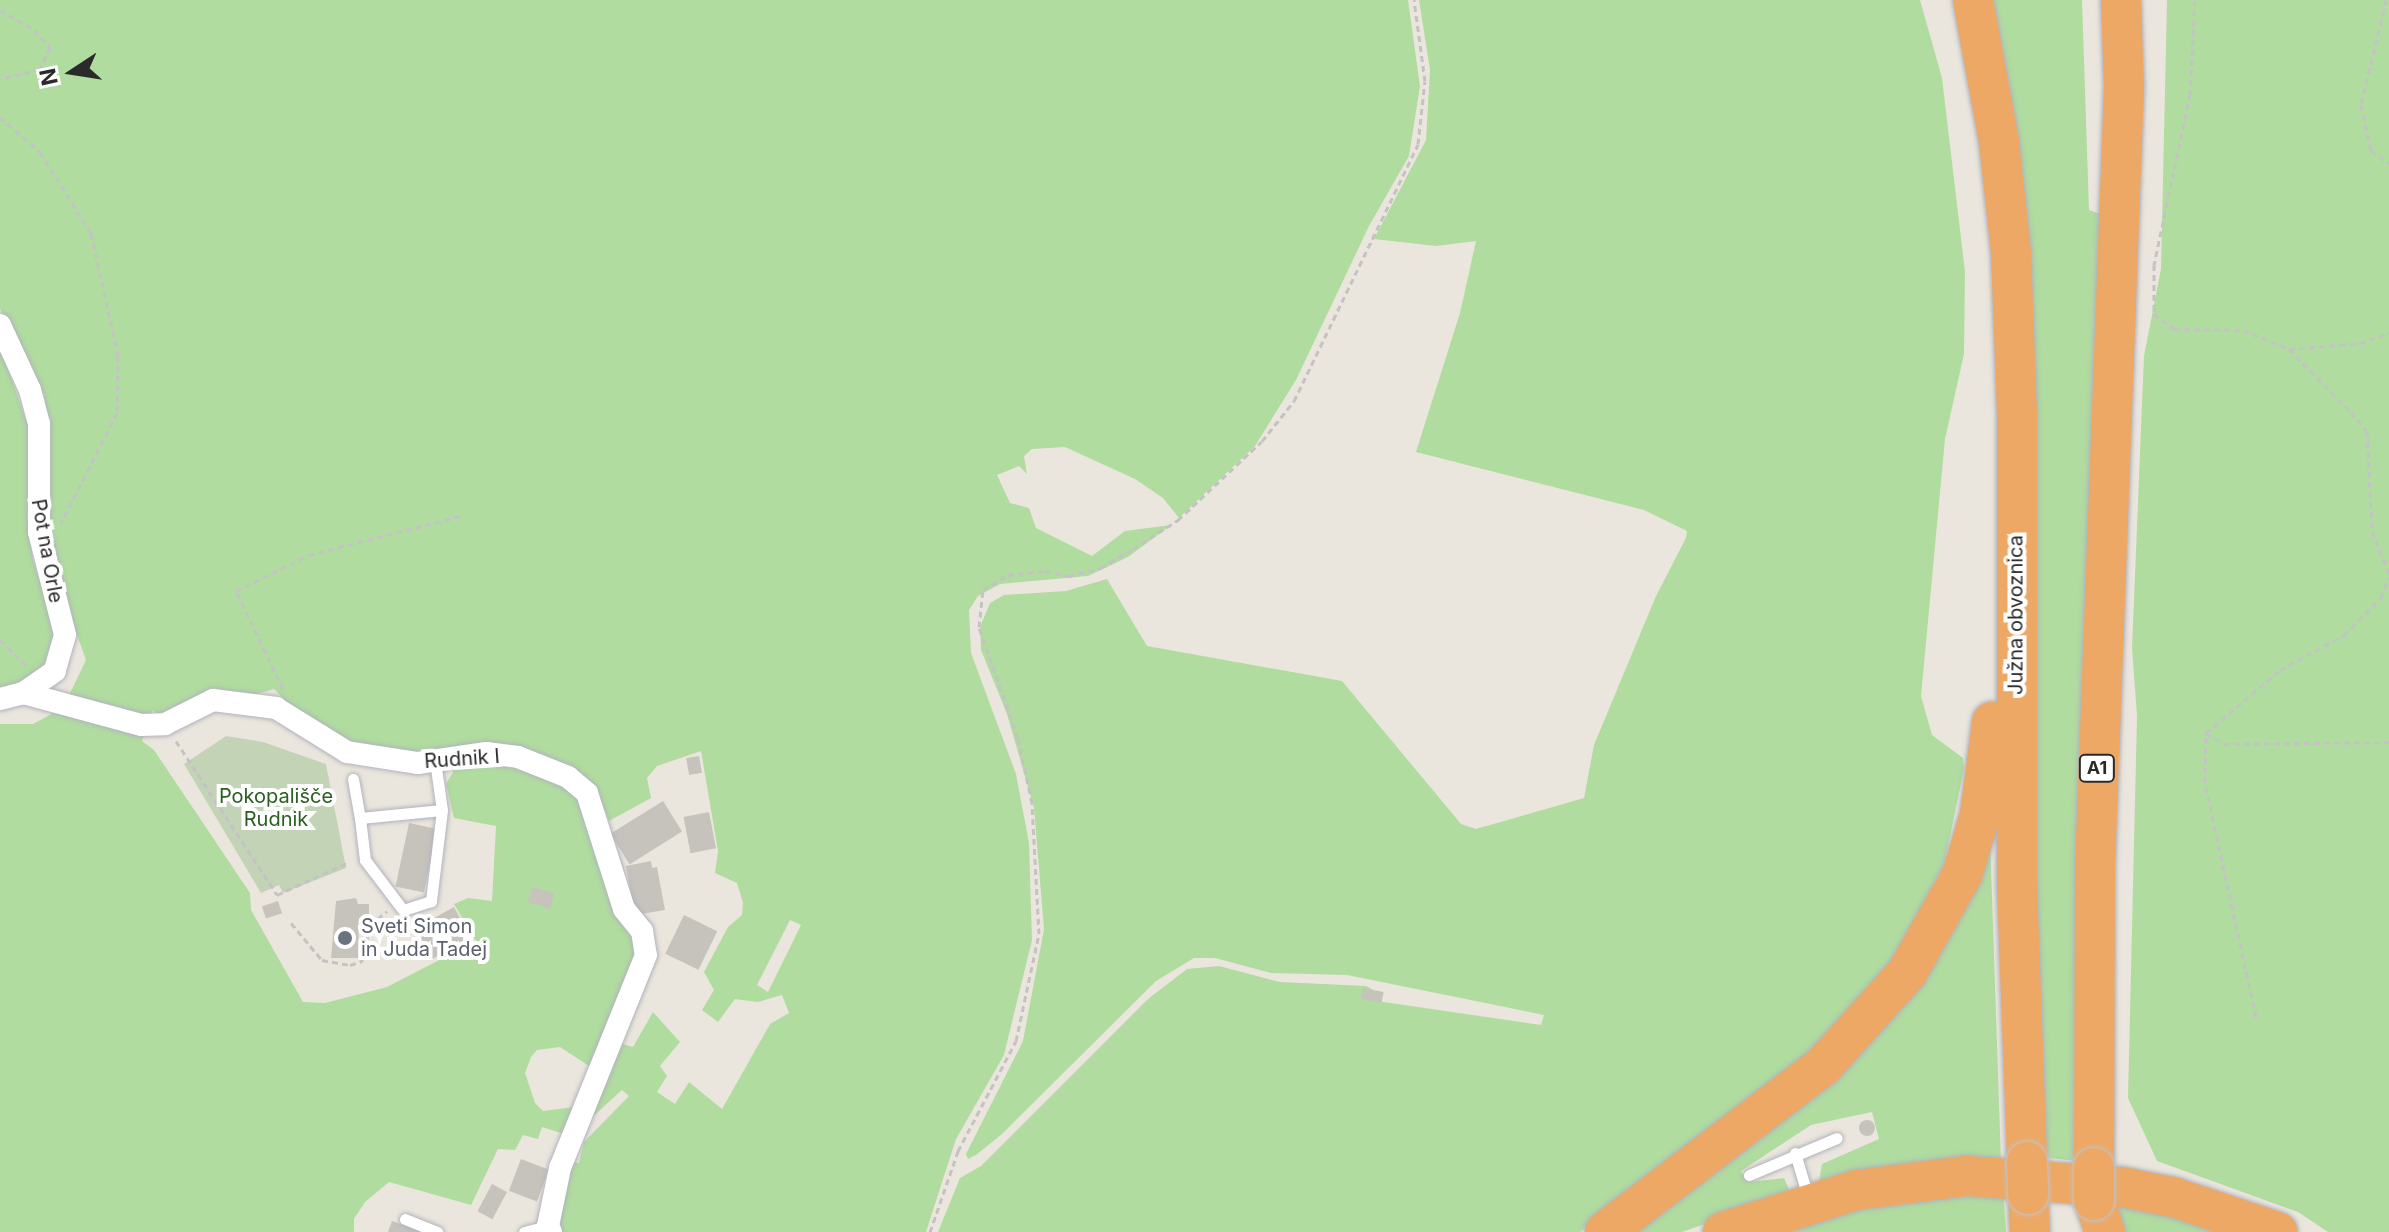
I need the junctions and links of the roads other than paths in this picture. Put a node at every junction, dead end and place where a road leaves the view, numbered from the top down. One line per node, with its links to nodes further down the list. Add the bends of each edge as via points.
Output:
1 (1973, 0): 4 (highway, Južna obvoznica, via 1999,142 2011,252)
2 (2121, 0): 16 (highway, A1, via 2124,87 2095,867)
3 (0, 325): 5 (street, Pot na Orle, via 30,390 39,424 39,532 65,635 63,656)
4 (2016, 606): 14 (highway, Južna obvoznica, via 2017,886); 21 (highway, via 1993,663 1992,742 1980,815 1962,875 1907,973 1823,1066)
5 (32, 688): 6 (street); 7 (street, Rudnik I, via 141,725 165,724 213,700 276,708 347,752)
6 (0, 699)
7 (435, 761): 9 (lane); 18 (street, Rudnik I, via 486,753 518,757 568,777 587,793 624,909 646,941 646,955 560,1168)
8 (353, 779): 10 (lane)
9 (442, 810): 10 (lane); 10 (lane, via 431,901 403,910 365,860)
10 (360, 818)
11 (1837, 1138): 12 (lane)
12 (1795, 1153): 13 (lane); 15 (lane)
13 (1749, 1175)
14 (2028, 1196)
15 (1809, 1202): 22 (highway); 23 (highway, via 1922,1179 2046,1178 2176,1198)
16 (2096, 1208)
17 (405, 1219): 19 (lane)
18 (550, 1229): 20 (lane)
19 (437, 1232)
20 (524, 1232)
21 (1605, 1232)
22 (1723, 1232)
23 (2277, 1232)

